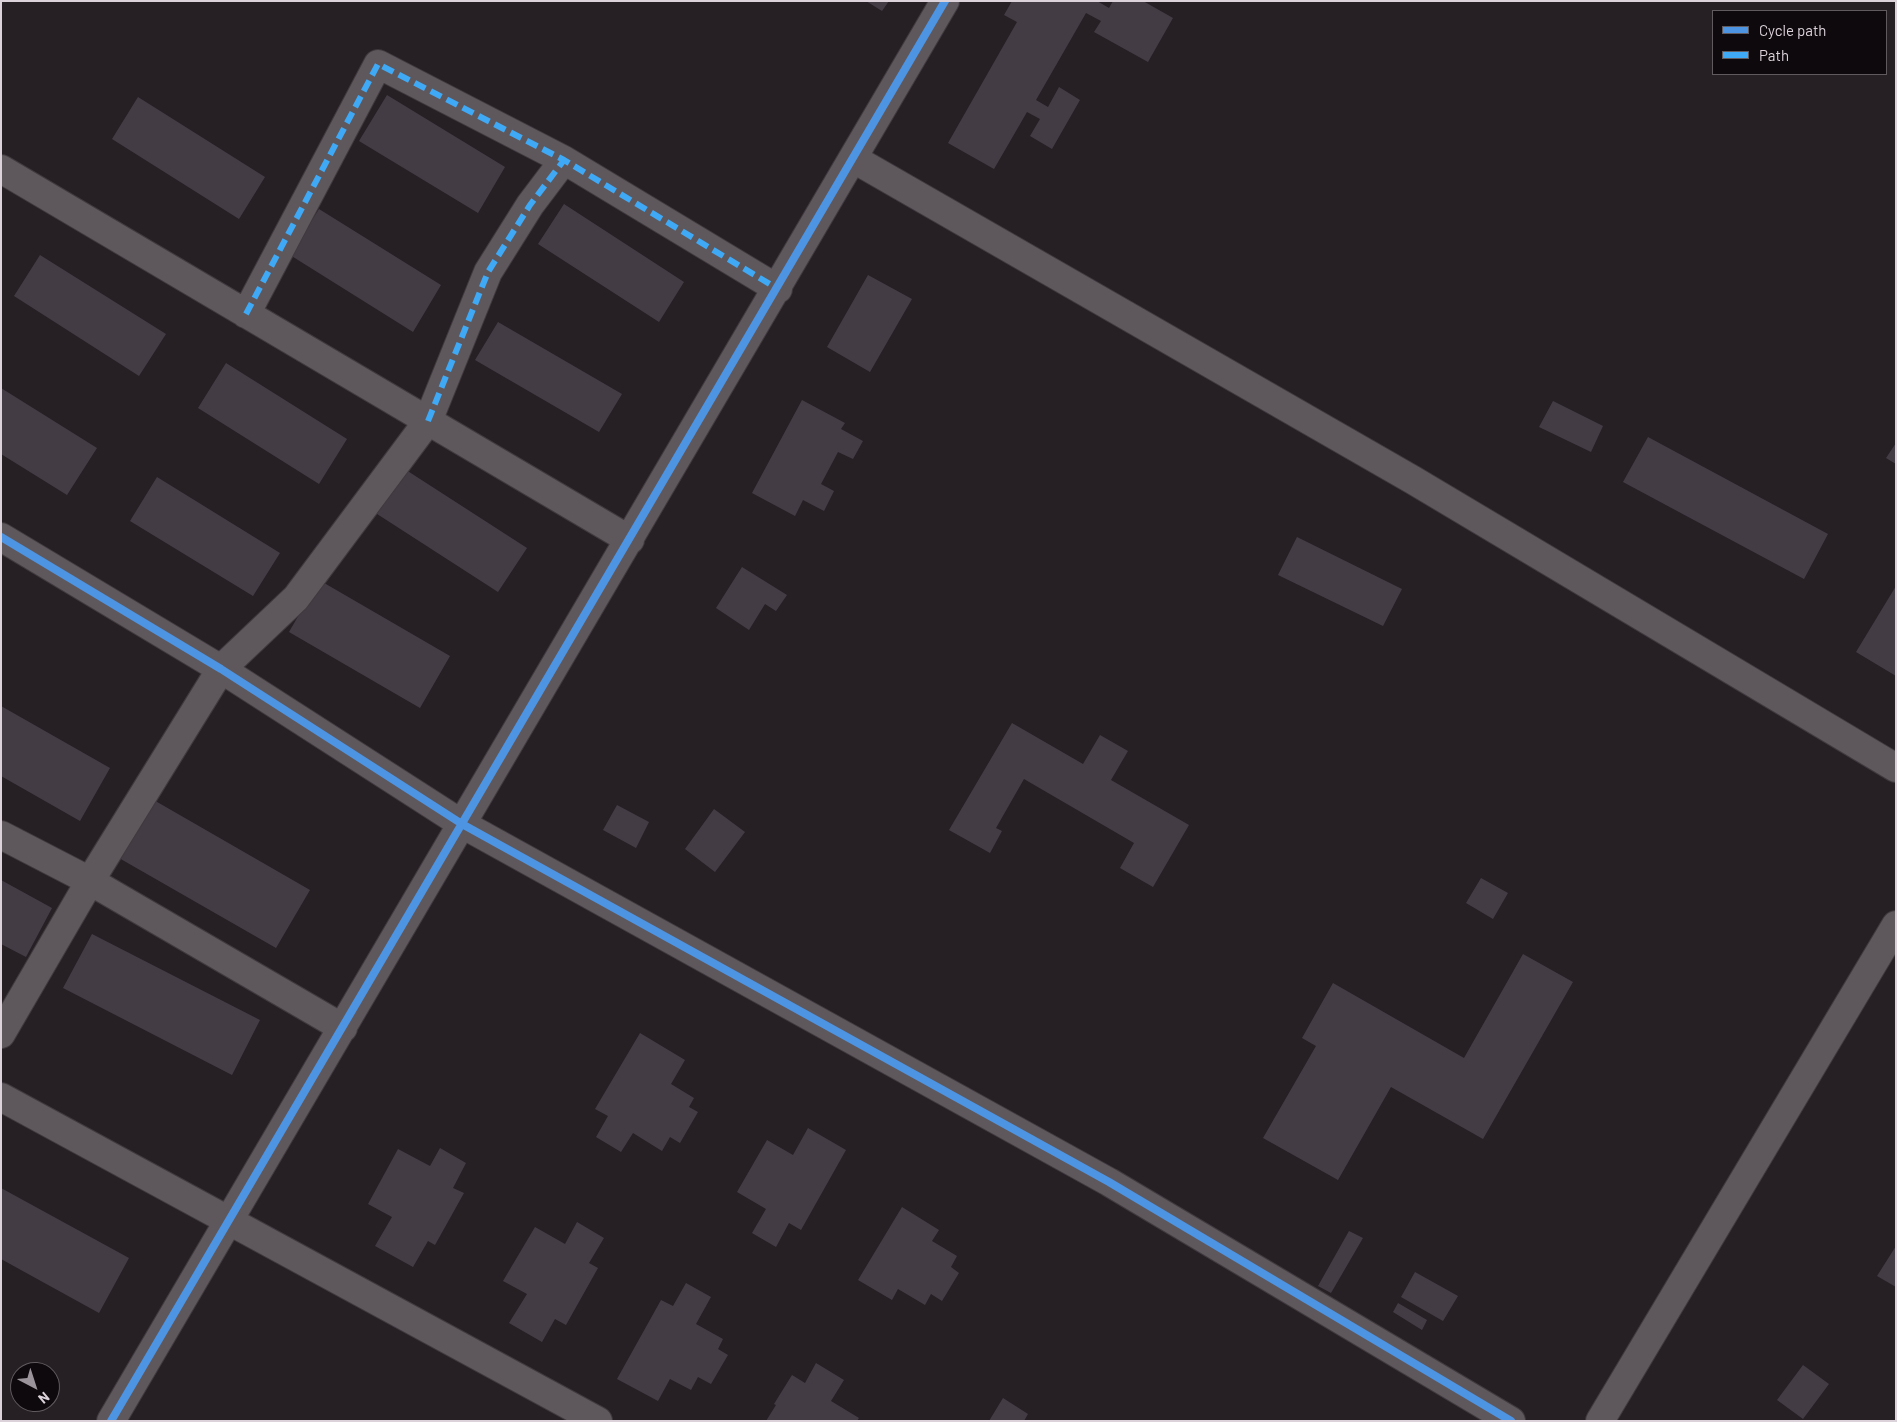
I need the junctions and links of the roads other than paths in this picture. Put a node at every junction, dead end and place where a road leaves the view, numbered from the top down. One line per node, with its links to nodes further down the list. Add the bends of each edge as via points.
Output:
1 (946, 1): 2 (street)
2 (854, 158): 5 (street); 11 (street, via 1413,480)
3 (564, 160): 5 (street); 6 (street, via 378,64); 7 (street, via 530,205 488,272)
4 (1, 169): 6 (street)
5 (778, 289): 9 (street)
6 (246, 314): 7 (street)
7 (428, 421): 9 (street); 10 (street, via 296,598)
8 (1, 537): 10 (street)
9 (630, 540): 12 (street)
10 (221, 669): 12 (street); 14 (street)
11 (1896, 768)
12 (462, 824): 16 (street); 22 (street, via 1109,1182)
13 (1, 835): 14 (street)
14 (90, 881): 16 (street); 17 (street)
15 (1896, 925): 23 (street)
16 (343, 1028): 19 (street)
17 (1, 1034)
18 (1, 1097): 19 (street)
19 (230, 1220): 20 (street); 21 (street)
20 (111, 1421)
21 (598, 1421)
22 (1511, 1421)
23 (1600, 1421)

